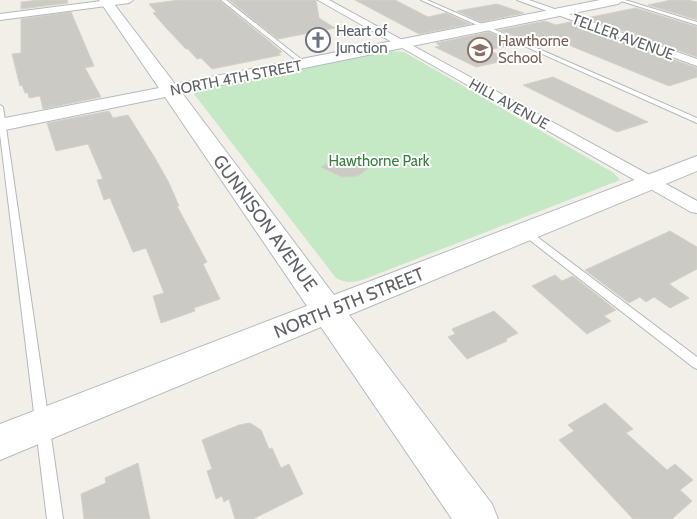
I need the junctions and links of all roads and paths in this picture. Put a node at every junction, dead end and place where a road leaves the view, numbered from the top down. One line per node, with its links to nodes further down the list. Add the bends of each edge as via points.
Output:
1 (223, 0): 13 (lane)
2 (322, 0): 11 (street, HILL AVENUE)
3 (423, 0): 10 (lane)
4 (521, 0): 7 (street, TELLER AVENUE)
5 (619, 0): 7 (street, NORTH 4TH STREET); 9 (lane)
6 (113, 1): 8 (street); 14 (street, GUNNISON AVENUE)
7 (555, 12): 10 (street, NORTH 4TH STREET); 12 (street, TELLER AVENUE)
8 (0, 18)
9 (697, 24)
10 (485, 27): 11 (street, NORTH 4TH STREET); 16 (lane)
11 (401, 44): 13 (street, NORTH 4TH STREET); 19 (street, HILL AVENUE)
12 (697, 63)
13 (304, 64): 14 (street, NORTH 4TH STREET)
14 (170, 91): 17 (street, NORTH 4TH STREET); 22 (street, GUNNISON AVENUE)
15 (0, 107): 17 (lane)
16 (697, 121)
17 (1, 125): 24 (lane)
18 (697, 163): 19 (street, NORTH 5TH STREET)
19 (650, 182): 20 (street, HILL AVENUE); 21 (street, NORTH 5TH STREET)
20 (697, 208)
21 (526, 232): 22 (street, NORTH 5TH STREET); 23 (lane)
22 (328, 311): 24 (street, NORTH 5TH STREET); 27 (street, GUNNISON AVENUE)
23 (697, 364)
24 (42, 425): 25 (street, NORTH 5TH STREET); 26 (lane)
25 (0, 442)
26 (55, 519)
27 (477, 519)

